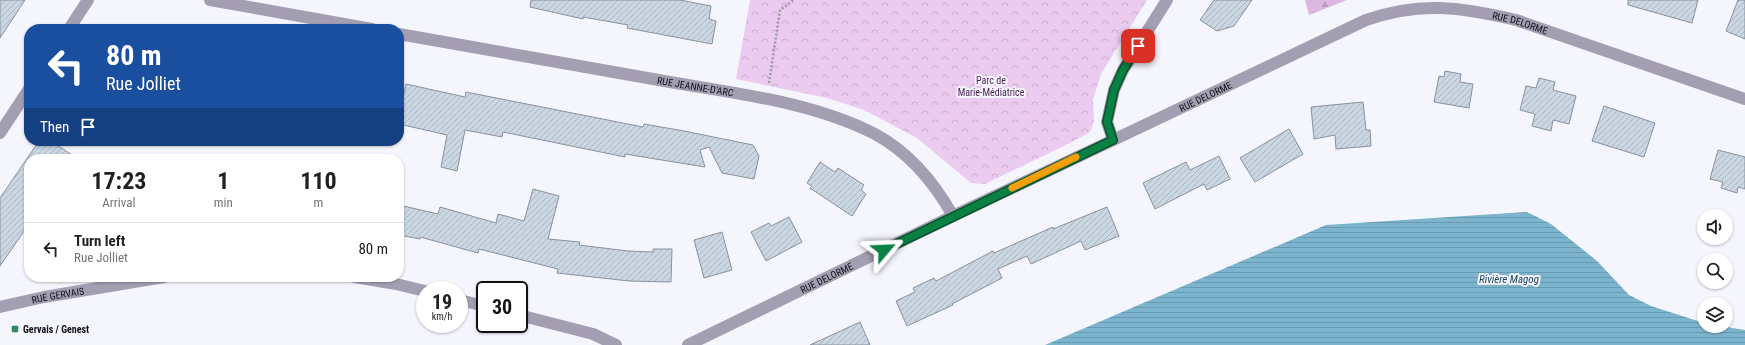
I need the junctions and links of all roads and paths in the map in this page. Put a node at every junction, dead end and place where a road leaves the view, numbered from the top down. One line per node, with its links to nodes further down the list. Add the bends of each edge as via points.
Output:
1 (88, 0): 5 (street)
2 (210, 0): 6 (street)
3 (794, 0): 10 (path, via 780,10)
4 (1167, 0): 12 (street, via 1123,70 1114,90 1107,122)
5 (72, 24)
6 (344, 24)
7 (404, 35): 10 (street, RUE JEANNE-D'ARC)
8 (24, 97): 11 (street)
9 (1745, 99): 12 (street, RUE DELORME, via 1516,20 1482,12 1428,7 1389,12 1366,20)
10 (767, 100): 13 (street, RUE JEANNE-D'ARC, via 833,116 876,135 902,152 924,172)
11 (0, 133)
12 (1113, 140): 13 (street, RUE DELORME)
13 (953, 216): 20 (street, RUE DELORME)
14 (134, 282): 17 (street, RUE GERVAIS)
15 (384, 282): 16 (street)
16 (416, 289)
17 (0, 307)
18 (528, 317): 19 (street, via 593,334)
19 (616, 345)
20 (688, 345)

